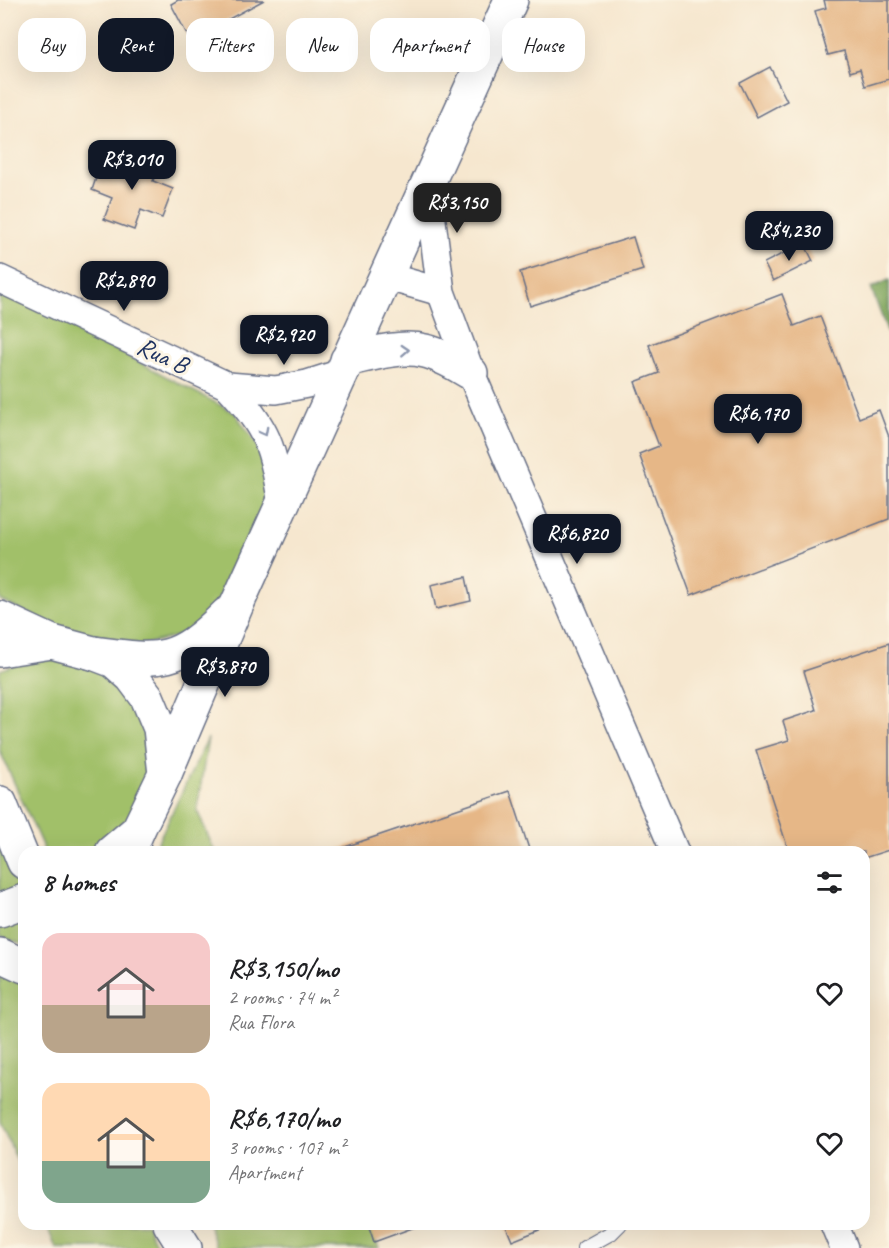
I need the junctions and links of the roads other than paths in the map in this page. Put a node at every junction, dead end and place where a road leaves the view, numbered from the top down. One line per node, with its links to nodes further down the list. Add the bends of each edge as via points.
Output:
1 (511, 0): 2 (main road)
2 (427, 181): 3 (main road); 5 (street)
3 (385, 276): 5 (street); 6 (main road)
4 (0, 279): 8 (street, Rua B)
5 (441, 292): 7 (street)
6 (344, 367): 7 (main road, one-way to 7, via 388,351 408,349 443,357); 8 (street, via 307,384 276,390); 9 (main road)
7 (471, 373): 18 (street)
8 (228, 386): 9 (street, one-way to 9, via 250,410 269,441)
9 (282, 504): 10 (main road)
10 (238, 602): 14 (main road, via 201,639 177,653 137,659); 15 (main road)
11 (0, 618): 12 (main road)
12 (52, 642): 13 (main road); 14 (main road)
13 (0, 650)
14 (93, 653): 15 (main road, via 114,661 147,697 160,728)
15 (165, 774): 17 (main road)
16 (0, 803): 19 (main road)
17 (133, 841)
18 (672, 846)
19 (18, 847)
20 (18, 904): 21 (main road)
21 (0, 910)
22 (0, 955): 23 (main road)
23 (18, 963)
24 (174, 1230): 29 (main road)
25 (180, 1230): 29 (main road)
26 (186, 1230): 29 (main road)
27 (614, 1230): 30 (lane)
28 (836, 1230): 31 (street)
29 (187, 1248)
30 (584, 1248)
31 (844, 1248)

